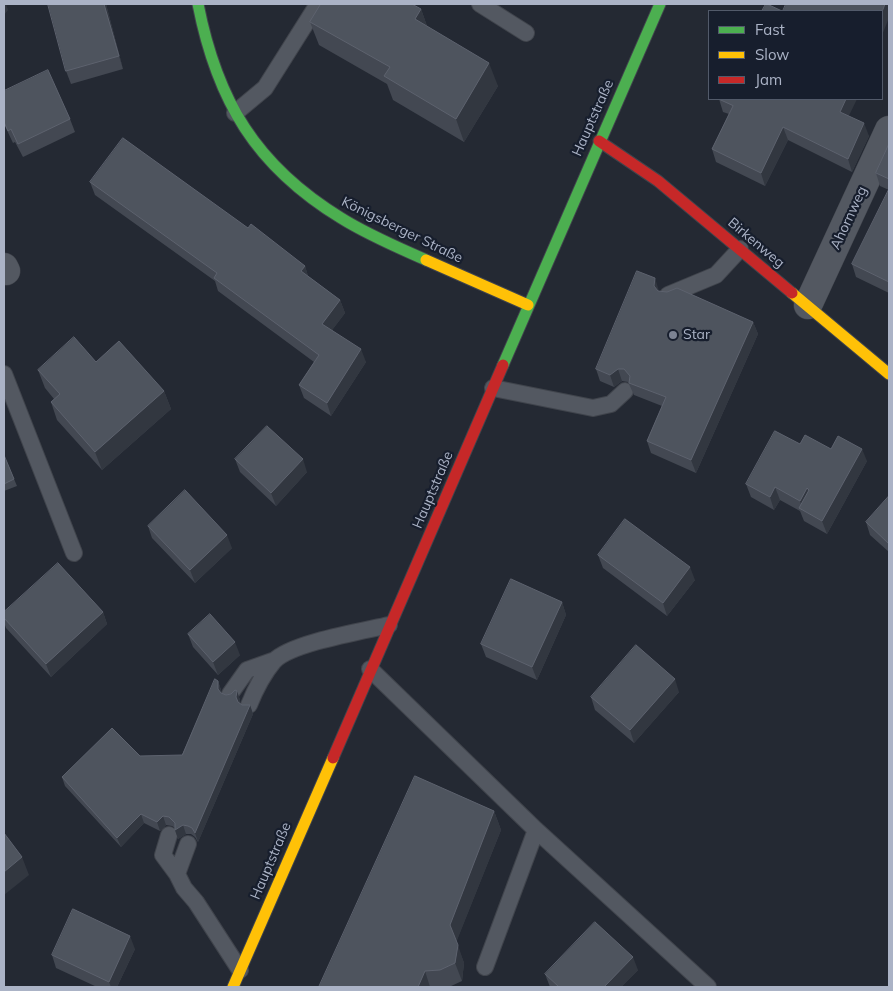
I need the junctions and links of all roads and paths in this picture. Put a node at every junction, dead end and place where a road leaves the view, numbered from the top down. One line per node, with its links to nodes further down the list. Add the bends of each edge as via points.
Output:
1 (198, 4): 6 (main road, Königsberger Straße, via 208,50)
2 (318, 4): 6 (lane, via 265,88)
3 (480, 4): 5 (lane)
4 (660, 4): 8 (main road, Hauptstraße)
5 (526, 33)
6 (235, 113): 11 (main road, Königsberger Straße, via 273,164 332,213 460,276)
7 (889, 130): 12 (street, Ahornweg)
8 (599, 141): 9 (main road, Birkenweg, via 658,181); 11 (main road, Hauptstraße)
9 (740, 249): 10 (lane, via 716,275); 12 (main road, Birkenweg)
10 (668, 295)
11 (528, 305): 15 (main road, Hauptstraße)
12 (808, 305): 14 (main road, Birkenweg)
13 (4, 374): 17 (lane)
14 (889, 374)
15 (493, 388): 16 (lane, via 593,408 611,404); 18 (main road, Hauptstraße)
16 (625, 391)
17 (74, 553)
18 (389, 625): 19 (lane, via 292,648); 20 (main road, Hauptstraße)
19 (275, 660): 21 (lane, via 247,670); 22 (lane)
20 (370, 669): 23 (lane); 28 (main road, Hauptstraße)
21 (230, 694)
22 (249, 705)
23 (536, 830): 27 (lane); 29 (lane)
24 (169, 835): 26 (lane, via 164,855)
25 (188, 844): 26 (lane)
26 (177, 874): 28 (lane)
27 (485, 967)
28 (240, 970): 30 (main road, Hauptstraße)
29 (705, 986)
30 (233, 987)

